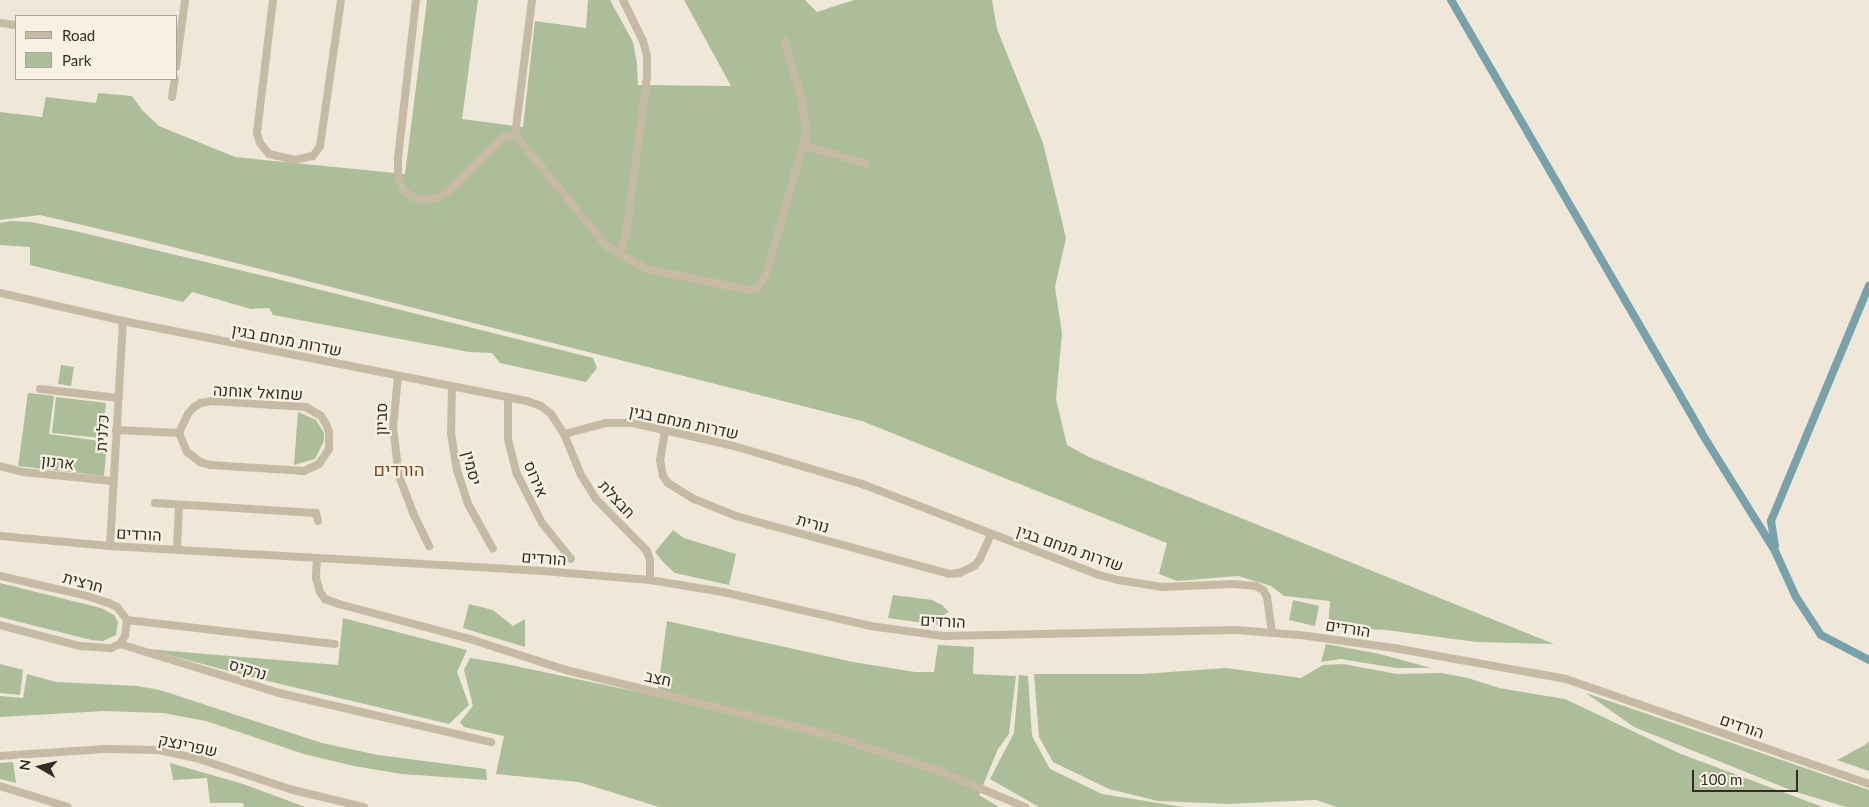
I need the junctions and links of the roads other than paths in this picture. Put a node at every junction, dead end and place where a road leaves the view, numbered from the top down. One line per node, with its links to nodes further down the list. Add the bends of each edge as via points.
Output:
1 (185, 0): 10 (street)
2 (273, 0): 3 (street, via 257,133 269,154 295,160 312,156 320,146)
3 (341, 0)
4 (416, 0): 13 (street, via 398,158 398,177 404,191 412,197 429,201 447,192 504,137)
5 (532, 0): 13 (street)
6 (623, 0): 16 (street, via 643,41 647,78 626,236)
7 (0, 23): 8 (street)
8 (15, 25)
9 (785, 42): 14 (street, via 803,104)
10 (178, 44)
11 (175, 80): 12 (street)
12 (172, 97)
13 (515, 135): 16 (street, via 606,245)
14 (804, 145): 15 (street); 16 (street, via 766,275 756,289 647,269)
15 (866, 164)
16 (619, 254)
17 (0, 293): 18 (street, שדרות מנחם בגין)
18 (123, 321): 19 (street, שדרות מנחם בגין); 23 (street, כלנית)
19 (398, 376): 20 (street, שדרות מנחם בגין); 36 (street, סביון, via 393,427 399,476)
20 (452, 387): 22 (street, שדרות מנחם בגין); 38 (street, יסמין, via 451,433 457,470 468,504)
21 (40, 389): 23 (street)
22 (508, 397): 27 (street, שדרות מנחם בגין, via 541,406 551,414); 40 (street, אירוס, via 508,439 517,474 542,523)
23 (118, 398): 24 (street, כלנית)
24 (116, 430): 26 (street); 29 (street, כלנית)
25 (665, 430): 27 (street, שדרות מנחם בגין, via 619,422); 33 (street, שדרות מנחם בגין, via 852,481); 33 (street, נורית, via 661,468 668,483 694,499 736,516 949,574 974,566)
26 (179, 433): 26 (street, שמואל אוחנה, via 187,452 200,462 304,471 319,464 329,449 330,432 321,416 299,406 211,401 201,403 188,414)
27 (564, 434): 42 (street, חבצלת, via 580,475 592,494 647,551)
28 (0, 466): 29 (street, ארנון, via 24,472)
29 (113, 481): 35 (street, כלנית)
30 (155, 504): 31 (street)
31 (179, 505): 32 (street, via 316,514); 37 (street)
32 (318, 521)
33 (992, 534): 45 (street, שדרות מנחם בגין, via 1099,575 1133,583 1162,587 1256,586 1268,597)
34 (0, 536): 35 (street, הורדים)
35 (110, 546): 37 (street, הורדים)
36 (429, 546)
37 (177, 549): 39 (street, הורדים)
38 (493, 549)
39 (317, 558): 42 (street, הורדים); 54 (street, חצב, via 316,578 324,599 473,640 566,670 825,734 934,769)
40 (571, 559)
41 (0, 576): 43 (street, חרצית, via 100,600 117,608)
42 (650, 580): 45 (street, הורדים, via 723,592 870,626 943,636)
43 (127, 620): 46 (street, via 125,636); 47 (street)
44 (0, 625): 46 (street, נרקיס, via 80,646 111,648)
45 (1272, 632): 50 (street, הורדים, via 1394,648 1566,679)
46 (120, 644): 48 (street, נרקיס, via 279,693)
47 (335, 644)
48 (491, 742)
49 (0, 756): 53 (street, שפרינצק, via 158,750 196,758 293,790)
50 (1869, 784)
51 (0, 786): 52 (street)
52 (68, 807)
53 (364, 807)
54 (1025, 807)

